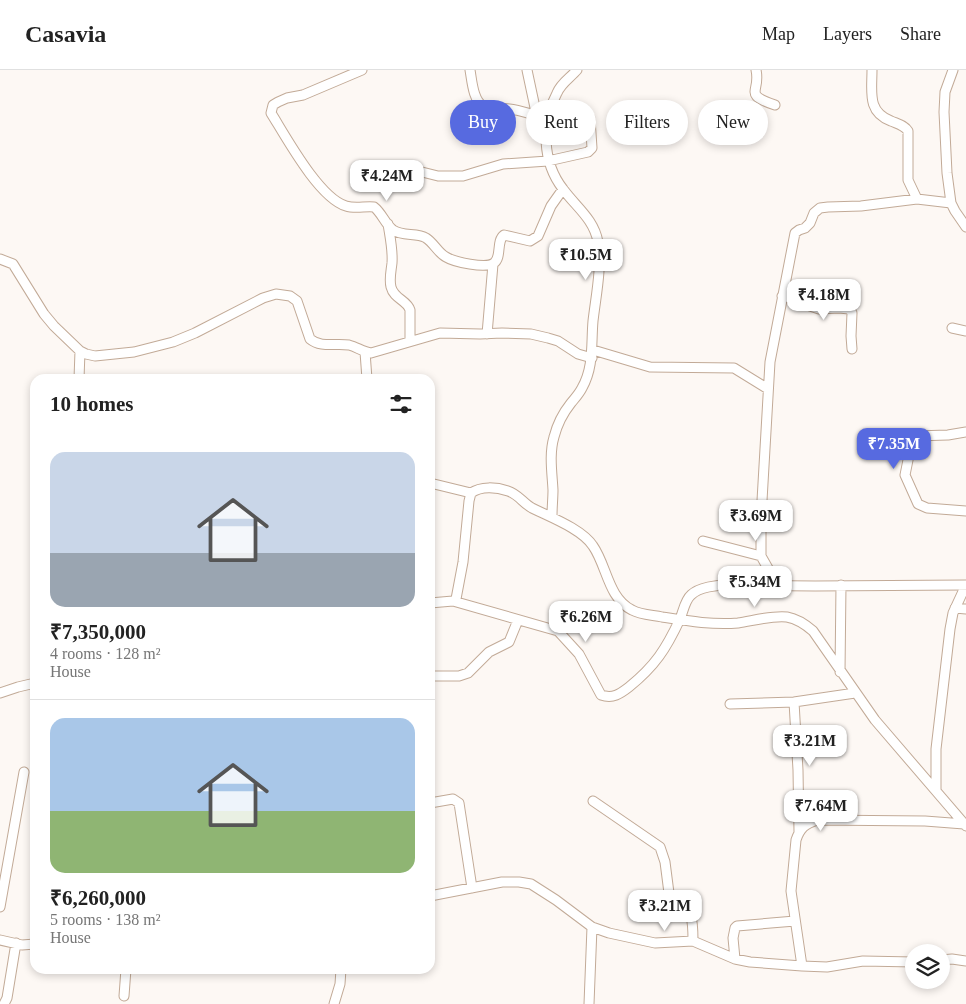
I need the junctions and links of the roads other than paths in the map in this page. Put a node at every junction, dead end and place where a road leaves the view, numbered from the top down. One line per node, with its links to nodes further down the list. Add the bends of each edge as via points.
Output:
1 (362, 70): 19 (street, via 278,102 273,105 271,113 324,191 346,206 374,207)
2 (470, 70): 11 (street, via 480,105)
3 (527, 70): 8 (street)
4 (577, 70): 9 (street, via 564,82)
5 (756, 70): 10 (street, via 756,97)
6 (872, 70): 17 (street, via 876,111 881,118 908,131 908,180)
7 (953, 70): 18 (street, via 945,92 944,112)
8 (533, 100)
9 (554, 100)
10 (775, 105)
11 (526, 114)
12 (546, 145): 14 (street)
13 (592, 145): 14 (street, via 588,152)
14 (548, 161): 15 (street, via 504,164 463,176); 16 (street)
15 (422, 172)
16 (563, 189): 22 (street, via 551,206 538,236 530,241 504,235); 31 (street, via 584,212 598,241)
17 (917, 199): 18 (street); 23 (street, via 820,208 810,223 795,233)
18 (951, 203): 20 (street)
19 (388, 224): 22 (street, via 396,232 426,238 450,260 476,265); 27 (street, via 392,263 389,278 393,294 409,306)
20 (966, 227)
21 (0, 259): 29 (street, via 13,264 44,314)
22 (493, 264): 26 (street)
23 (782, 296): 28 (street, via 819,309 849,309 852,313); 34 (street)
24 (952, 328): 25 (street)
25 (966, 331)
26 (487, 334): 27 (street, via 446,332); 31 (street, via 531,334 558,341 578,354)
27 (410, 341): 30 (street)
28 (852, 349)
29 (80, 351): 30 (street, via 95,356 134,352 173,342 276,294 298,301 310,339 315,343 350,345); 32 (street)
30 (365, 352): 33 (street)
31 (592, 354): 34 (street, via 650,367 734,368); 39 (street, via 583,387 554,437 551,453)
32 (78, 374)
33 (367, 374)
34 (768, 390): 41 (street)
35 (966, 432): 38 (street, via 915,436 906,475 915,500 921,506)
36 (435, 484): 37 (street)
37 (471, 493): 39 (street, via 480,488 508,490 532,508); 45 (street, via 458,594)
38 (966, 511)
39 (552, 516): 50 (street, via 594,547 623,603 632,610)
40 (703, 542): 41 (street)
41 (761, 556): 43 (street)
42 (966, 585): 44 (street); 47 (street)
43 (778, 586): 44 (street); 50 (street, via 716,585 698,591 690,596)
44 (841, 586): 51 (street)
45 (453, 601): 46 (street); 49 (street)
46 (435, 603)
47 (955, 608): 48 (street); 59 (street, via 937,739)
48 (966, 609)
49 (518, 620): 50 (street, via 558,631 574,647 598,690 607,697 622,692 654,665); 52 (street, via 509,642 489,652 468,673)
50 (680, 620): 51 (street, via 721,624 784,617 795,619 813,632)
51 (840, 672): 55 (street)
52 (435, 676)
53 (30, 684): 54 (street)
54 (0, 692)
55 (855, 693): 56 (street); 59 (street)
56 (794, 702): 57 (street); 63 (street)
57 (730, 704)
58 (24, 772): 66 (street)
59 (936, 789): 62 (street)
60 (593, 801): 70 (street, via 660,847 669,893 692,915)
61 (435, 802): 64 (street, via 453,799 459,803)
62 (965, 825): 63 (street, via 817,820 804,825)
63 (798, 832): 67 (street, via 791,891)
64 (472, 888): 65 (street); 68 (street, via 502,882 531,884)
65 (435, 895)
66 (0, 907)
67 (794, 921): 73 (street, via 737,926 732,938); 77 (street)
68 (592, 927): 70 (street, via 655,943); 83 (street)
69 (0, 940): 71 (street)
70 (693, 941): 73 (street)
71 (16, 943): 72 (street); 81 (street)
72 (30, 944)
73 (735, 959): 77 (street)
74 (950, 959): 75 (street)
75 (966, 961)
76 (905, 962): 77 (street, via 863,961 827,967)
77 (802, 966)
78 (126, 974): 80 (street)
79 (341, 974): 82 (street)
80 (124, 996)
81 (4, 1004)
82 (334, 1004)
83 (590, 1004)

